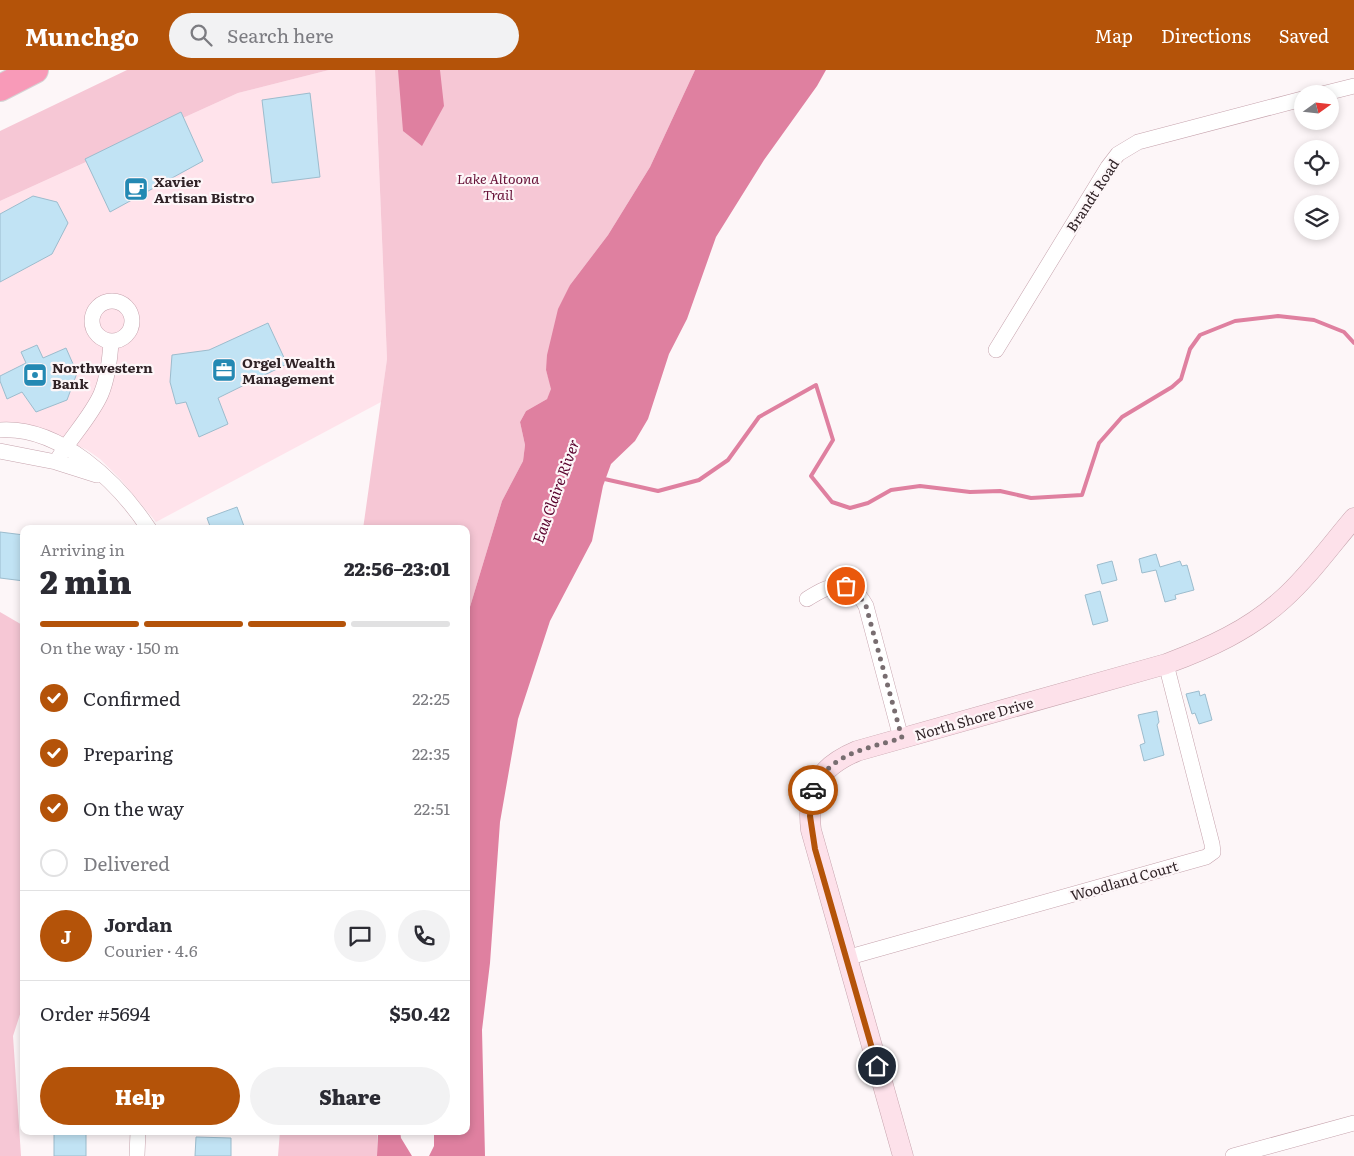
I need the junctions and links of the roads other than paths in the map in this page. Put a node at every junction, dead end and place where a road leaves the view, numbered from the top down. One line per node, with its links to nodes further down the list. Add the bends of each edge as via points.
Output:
1 (35, 70): 3 (highway)
2 (1354, 86): 4 (street)
3 (0, 88)
4 (1339, 90)
5 (1294, 101): 7 (street, Brandt Road, via 1138,142 1118,154)
6 (111, 342): 9 (street, via 110,362 100,396)
7 (996, 350)
8 (0, 430): 9 (street, via 35,434)
9 (65, 446): 11 (street); 12 (street)
10 (0, 451): 11 (street)
11 (56, 462): 12 (street)
12 (106, 478): 14 (street)
13 (1354, 518): 16 (street, North Shore Drive, via 1302,580 1268,612 1212,646)
14 (146, 525)
15 (807, 600): 17 (street, via 822,589 839,585 855,590 862,598)
16 (1166, 664): 17 (street, North Shore Drive); 18 (street, Woodland Court, via 1213,852 1206,857)
17 (902, 738): 18 (street, North Shore Drive, via 858,751 832,764 812,794 811,830)
18 (846, 958): 22 (street, North Shore Drive)
19 (1354, 1123): 23 (street)
20 (138, 1135): 21 (street)
21 (137, 1156)
22 (903, 1156)
23 (1233, 1156)

